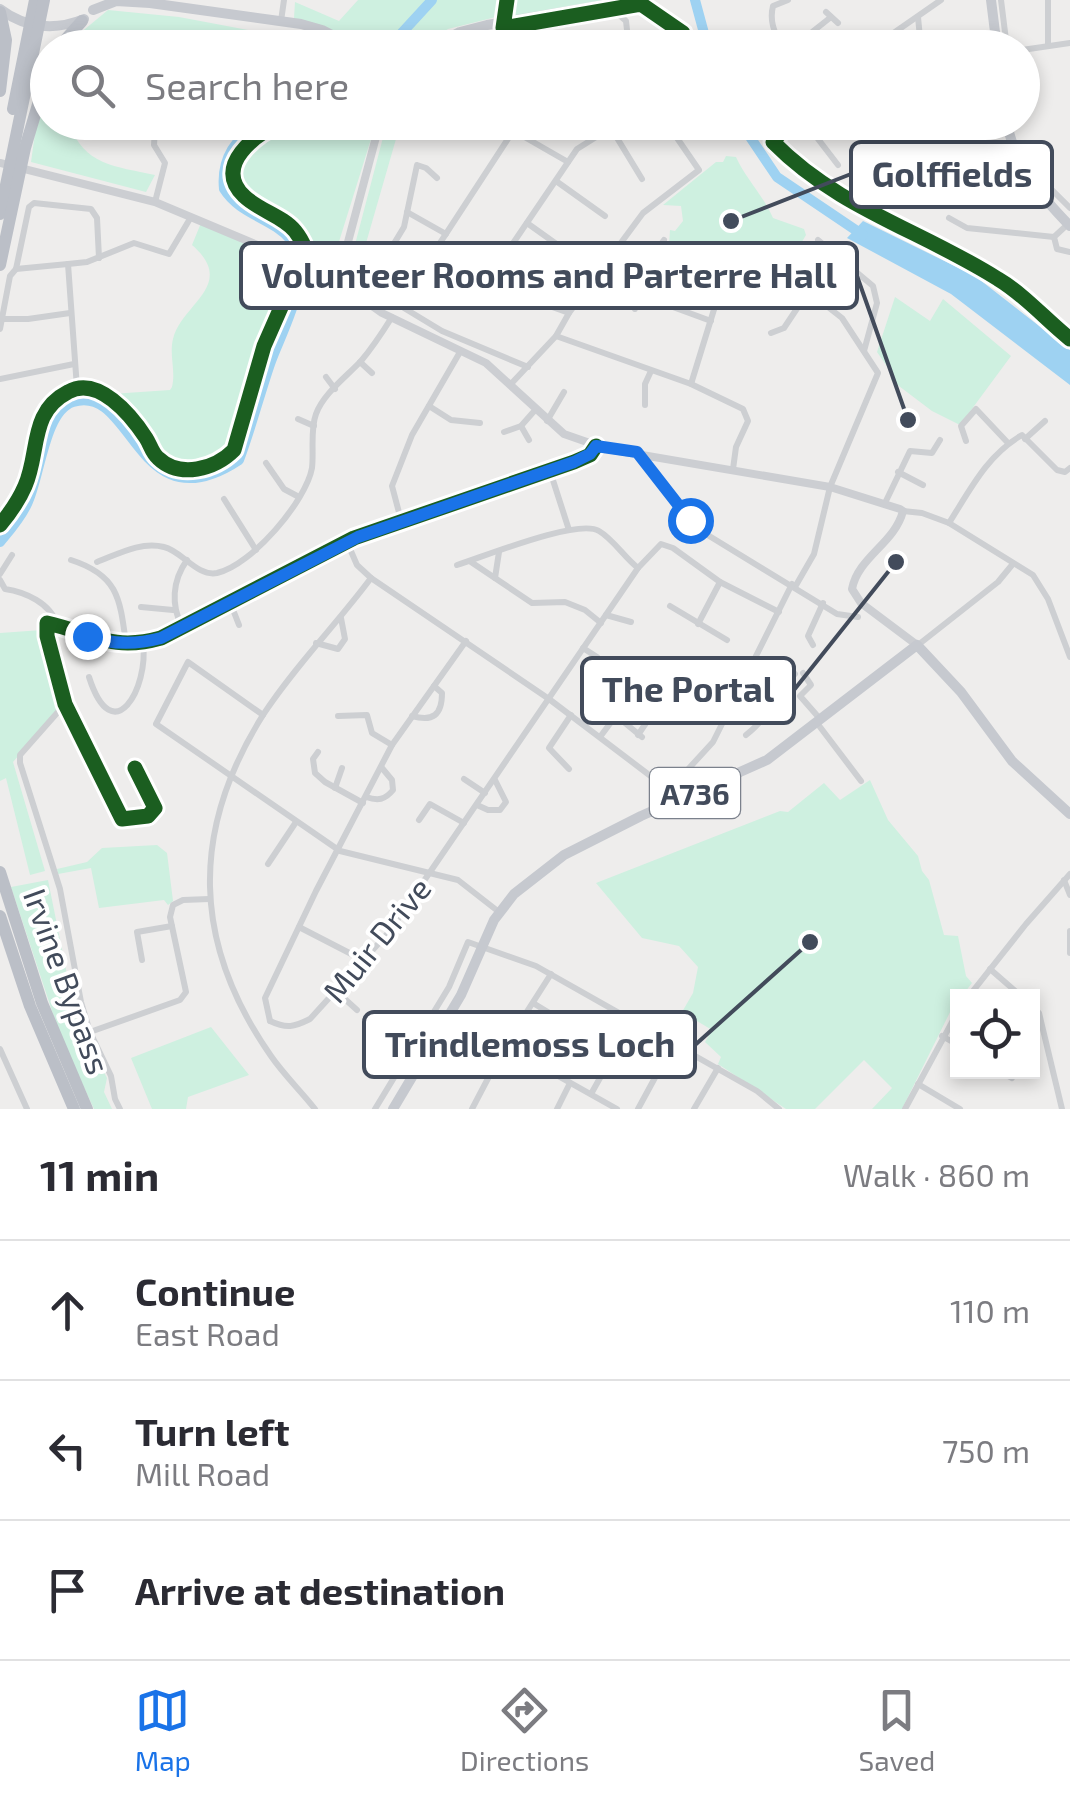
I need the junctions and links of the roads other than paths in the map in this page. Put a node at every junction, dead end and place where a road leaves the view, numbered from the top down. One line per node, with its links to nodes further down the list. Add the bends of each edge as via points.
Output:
1 (34, 0): 48 (highway)
2 (44, 0): 17 (highway)
3 (284, 0): 15 (street)
4 (634, 0): 20 (main road)
5 (788, 0): 22 (street, via 773,6)
6 (941, 0): 13 (street)
7 (991, 0): 26 (main road)
8 (1001, 0): 27 (street)
9 (1048, 0): 29 (street)
10 (147, 2): 11 (main road, via 116,1); 15 (main road)
11 (91, 10): 12 (main road, via 59,26 32,25); 18 (highway)
12 (4, 12): 32 (highway)
13 (918, 16): 24 (street); 25 (street)
14 (832, 17): 23 (street)
15 (281, 21): 19 (main road)
16 (563, 24): 21 (street, via 618,14)
17 (38, 30)
18 (74, 30)
19 (322, 30)
20 (467, 30)
21 (627, 30)
22 (773, 30)
23 (815, 30)
24 (898, 30)
25 (919, 30)
26 (995, 30)
27 (1005, 30)
28 (1070, 43): 29 (street)
29 (1048, 46): 30 (street)
30 (1040, 47)
31 (30, 68): 55 (highway)
32 (0, 92)
33 (30, 131): 72 (highway)
34 (155, 140): 52 (street, via 165,163)
35 (375, 140): 65 (main road)
36 (508, 140): 61 (street)
37 (537, 140): 46 (street)
38 (592, 140): 46 (street)
39 (617, 140): 51 (street)
40 (678, 140): 88 (street, via 699,170 643,213)
41 (819, 140): 47 (street)
42 (974, 140): 44 (street, via 989,150)
43 (1011, 140): 44 (main road)
44 (1012, 144): 60 (main road, via 1032,184)
45 (1030, 146): 53 (street, via 1044,182)
46 (568, 162): 50 (street)
47 (838, 164)
48 (0, 167): 52 (main road)
49 (437, 178): 54 (street, via 418,166)
50 (556, 180): 57 (street); 59 (street)
51 (642, 180)
52 (155, 202): 56 (main road)
53 (1070, 208)
54 (407, 212): 61 (street); 70 (street)
55 (0, 214)
56 (192, 216): 68 (street, via 169,254 134,242); 76 (main road)
57 (605, 216)
58 (949, 218): 62 (street, via 967,228)
59 (527, 223): 69 (street); 79 (street)
60 (1069, 225): 62 (street)
61 (446, 234): 67 (street)
62 (1054, 237): 66 (street, via 1056,248)
63 (664, 240): 84 (street, via 638,275 632,292)
64 (818, 240): 98 (street, via 873,286 877,303)
65 (346, 248): 73 (main road); 75 (main road)
66 (1070, 252)
67 (431, 256): 79 (street); 101 (street, via 404,308)
68 (99, 258): 71 (street); 74 (street, via 92,209 39,202 29,208)
69 (576, 258)
70 (384, 260)
71 (68, 264): 74 (street); 87 (street)
72 (0, 265)
73 (351, 267): 75 (main road); 77 (main road)
74 (16, 268): 90 (street)
75 (339, 273): 76 (main road); 80 (main road)
76 (321, 278): 80 (main road)
77 (361, 278): 82 (main road); 85 (main road)
78 (791, 278): 83 (street)
79 (486, 283): 88 (street)
80 (340, 287): 82 (main road)
81 (720, 290): 81 (street, via 707,280 715,268 734,280 731,289); 91 (street)
82 (351, 291): 85 (main road)
83 (808, 292): 93 (street, via 784,328); 98 (street, via 842,318)
84 (639, 294): 86 (street); 91 (street)
85 (374, 306): 89 (main road)
86 (635, 309)
87 (70, 313): 90 (street); 100 (street)
88 (569, 313): 94 (street)
89 (392, 318): 96 (street); 97 (main road)
90 (3, 319): 92 (street)
91 (711, 321): 106 (street)
92 (0, 329)
93 (771, 333)
94 (556, 336): 101 (street); 102 (street)
95 (362, 342): 96 (street)
96 (370, 350): 99 (street)
97 (460, 352): 107 (main road, via 486,363); 112 (street)
98 (864, 352): 135 (street, via 878,373)
99 (360, 362): 103 (street); 109 (street)
100 (74, 364): 105 (street); 108 (street)
101 (528, 366): 107 (street)
102 (651, 371): 106 (street); 111 (street)
103 (372, 374)
104 (326, 377): 109 (street)
105 (0, 380)
106 (691, 384): 130 (street, via 743,408 748,421)
107 (510, 385): 113 (main road)
108 (77, 388)
109 (334, 389): 118 (street)
110 (564, 392): 115 (street)
111 (645, 404)
112 (429, 406): 117 (street, via 451,420); 141 (street, via 392,486)
113 (536, 409): 115 (main road); 119 (street)
114 (298, 419): 118 (street)
115 (548, 421): 126 (main road, via 573,440)
116 (1045, 421): 123 (street)
117 (480, 422)
118 (314, 426): 133 (street)
119 (521, 426): 120 (street); 121 (street)
120 (504, 432)
121 (530, 440)
122 (940, 440): 132 (street, via 932,452 910,451)
123 (1025, 440): 125 (street, via 1022,435); 129 (street, via 1057,470)
124 (966, 441): 125 (street, via 961,426 976,409)
125 (1008, 443): 142 (street)
126 (596, 446): 127 (main road); 131 (street, via 583,459)
127 (637, 452): 130 (main road); 159 (street, via 706,534)
128 (266, 464): 137 (street, via 284,490)
129 (1070, 468)
130 (732, 469): 135 (main road)
131 (550, 471): 141 (street); 143 (street)
132 (898, 472): 134 (street); 139 (street)
133 (308, 482): 136 (street); 137 (street)
134 (924, 485)
135 (830, 487): 139 (main road); 159 (street, via 818,544)
136 (321, 488)
137 (299, 497): 145 (street)
138 (224, 499): 145 (street)
139 (885, 503): 140 (main road)
140 (903, 512): 142 (street); 180 (main road, via 852,589 857,600)
141 (402, 520): 144 (street)
142 (950, 523): 153 (street)
143 (569, 530): 146 (street); 154 (street, via 602,532)
144 (347, 542): 156 (street); 160 (street)
145 (256, 550): 149 (street, via 216,573)
146 (500, 552): 150 (street); 157 (street)
147 (12, 555): 155 (street)
148 (70, 560): 178 (street, via 111,583)
149 (187, 560): 151 (street, via 155,546); 164 (street)
150 (470, 561): 152 (street); 157 (street)
151 (97, 562)
152 (457, 565)
153 (1012, 565): 180 (street); 182 (street, via 1042,588)
154 (638, 568): 158 (street, via 661,544); 168 (street, Muir Drive)
155 (0, 577): 171 (street, via 5,589 46,608)
156 (371, 578): 167 (street); 175 (street)
157 (496, 578): 168 (street, via 532,603 565,602)
158 (720, 582): 165 (street); 170 (street)
159 (794, 586): 161 (street); 165 (street)
160 (230, 602): 172 (street); 173 (street)
161 (823, 603): 166 (street, via 838,614); 179 (street, via 808,636)
162 (670, 606): 170 (street)
163 (141, 607): 164 (street)
164 (173, 610): 173 (street)
165 (779, 612): 185 (street)
166 (858, 616)
167 (341, 618): 177 (street); 177 (street, via 345,639 338,649)
168 (603, 619): 169 (street); 181 (street, Muir Drive)
169 (631, 622)
170 (698, 624): 174 (street)
171 (57, 625): 178 (street); 190 (street, via 46,622)
172 (239, 625)
173 (182, 627): 176 (street)
174 (727, 640)
175 (466, 641): 186 (street); 187 (street)
176 (143, 643): 178 (street); 184 (street, via 146,664 126,708 106,711)
177 (316, 643): 193 (street)
178 (126, 644)
179 (813, 644)
180 (918, 645): 198 (main road, A736); 216 (main road, via 1012,762)
181 (583, 648): 183 (street); 187 (street, Muir Drive)
182 (1070, 657)
183 (596, 658)
184 (88, 677)
185 (743, 680): 189 (street); 213 (street, via 714,742)
186 (434, 686): 197 (street); 197 (street, via 442,693 437,715)
187 (549, 698): 194 (street); 209 (street, Muir Drive)
188 (629, 698): 191 (street)
189 (766, 699): 198 (street, via 799,673 811,685 800,696); 200 (street, via 766,717)
190 (66, 704): 203 (street, via 122,818 148,816 155,808); 249 (street, via 20,763 60,889)
191 (623, 706): 195 (street); 195 (street, via 648,720 640,736)
192 (608, 709): 195 (street)
193 (263, 715): 207 (street); 207 (street, via 188,662 156,724)
194 (571, 715): 199 (street); 206 (street, via 549,748)
195 (616, 715): 199 (street)
196 (338, 716): 201 (street, via 367,716 372,733)
197 (412, 716): 201 (street)
198 (819, 721): 210 (street); 213 (main road, A736, via 767,760)
199 (600, 736): 213 (street)
200 (746, 736)
201 (392, 745): 205 (street)
202 (318, 752): 211 (street, via 315,773)
203 (136, 768)
204 (342, 768): 211 (street)
205 (382, 768): 214 (street); 214 (street, via 393,790)
206 (569, 769)
207 (231, 778): 218 (street); 226 (street, via 214,822)
208 (464, 779): 212 (street)
209 (494, 779): 212 (street, Muir Drive); 215 (street, Muir Drive, via 506,802 500,810)
210 (862, 781)
211 (335, 788): 214 (street)
212 (485, 793): 215 (street, Muir Drive)
213 (671, 796): 227 (main road, A736, via 564,855)
214 (364, 800): 220 (street)
215 (476, 805): 219 (street, Muir Drive)
216 (1070, 814)
217 (419, 820): 219 (street, via 430,804)
218 (296, 822): 220 (street); 221 (street)
219 (464, 823): 223 (street, Muir Drive)
220 (340, 851): 223 (street); 230 (street)
221 (268, 864)
222 (0, 872): 262 (highway, Irvine Bypass, via 42,1003)
223 (431, 872): 227 (street, via 458,880); 235 (street, Muir Drive)
224 (1067, 877): 225 (street); 236 (street)
225 (1070, 896)
226 (209, 899): 229 (street, via 173,905); 248 (street, via 224,965)
227 (500, 913): 232 (main road, A736)
228 (0, 916): 261 (highway, Irvine Bypass)
229 (172, 926): 234 (street, via 137,932); 249 (street, via 186,992 180,1000)
230 (299, 926): 235 (street); 244 (street, via 264,998)
231 (1070, 931): 233 (street)
232 (482, 944): 237 (street); 265 (street, via 468,942 449,987); 266 (main road, A736, via 461,994)
233 (1070, 954)
234 (142, 960)
235 (364, 960): 240 (street, Muir Drive)
236 (990, 969): 238 (street); 239 (street)
237 (550, 974): 241 (street); 245 (street)
238 (974, 989)
239 (1013, 989)
240 (336, 991): 242 (street); 244 (street, Muir Drive, via 293,1027)
241 (533, 1002): 247 (street); 252 (street)
242 (357, 1010)
243 (1040, 1017): 276 (street)
244 (270, 1021): 248 (street)
245 (632, 1021): 254 (street); 258 (street)
246 (950, 1024): 250 (street)
247 (574, 1028)
248 (255, 1030): 264 (street)
249 (90, 1032): 263 (street)
250 (942, 1036): 251 (street); 257 (street)
251 (950, 1040)
252 (505, 1046): 256 (street); 267 (street)
253 (0, 1049): 260 (street)
254 (718, 1068): 259 (street); 271 (street)
255 (657, 1074): 270 (street)
256 (570, 1083): 258 (street); 268 (street)
257 (918, 1084): 274 (street); 275 (street)
258 (591, 1094): 269 (street)
259 (768, 1100): 272 (street); 273 (street)
260 (27, 1109)
261 (74, 1109)
262 (87, 1109)
263 (120, 1109)
264 (315, 1109)
265 (375, 1109)
266 (392, 1109)
267 (472, 1109)
268 (557, 1109)
269 (617, 1109)
270 (638, 1109)
271 (694, 1109)
272 (762, 1109)
273 (779, 1109)
274 (905, 1109)
275 (960, 1109)
276 (1062, 1109)

